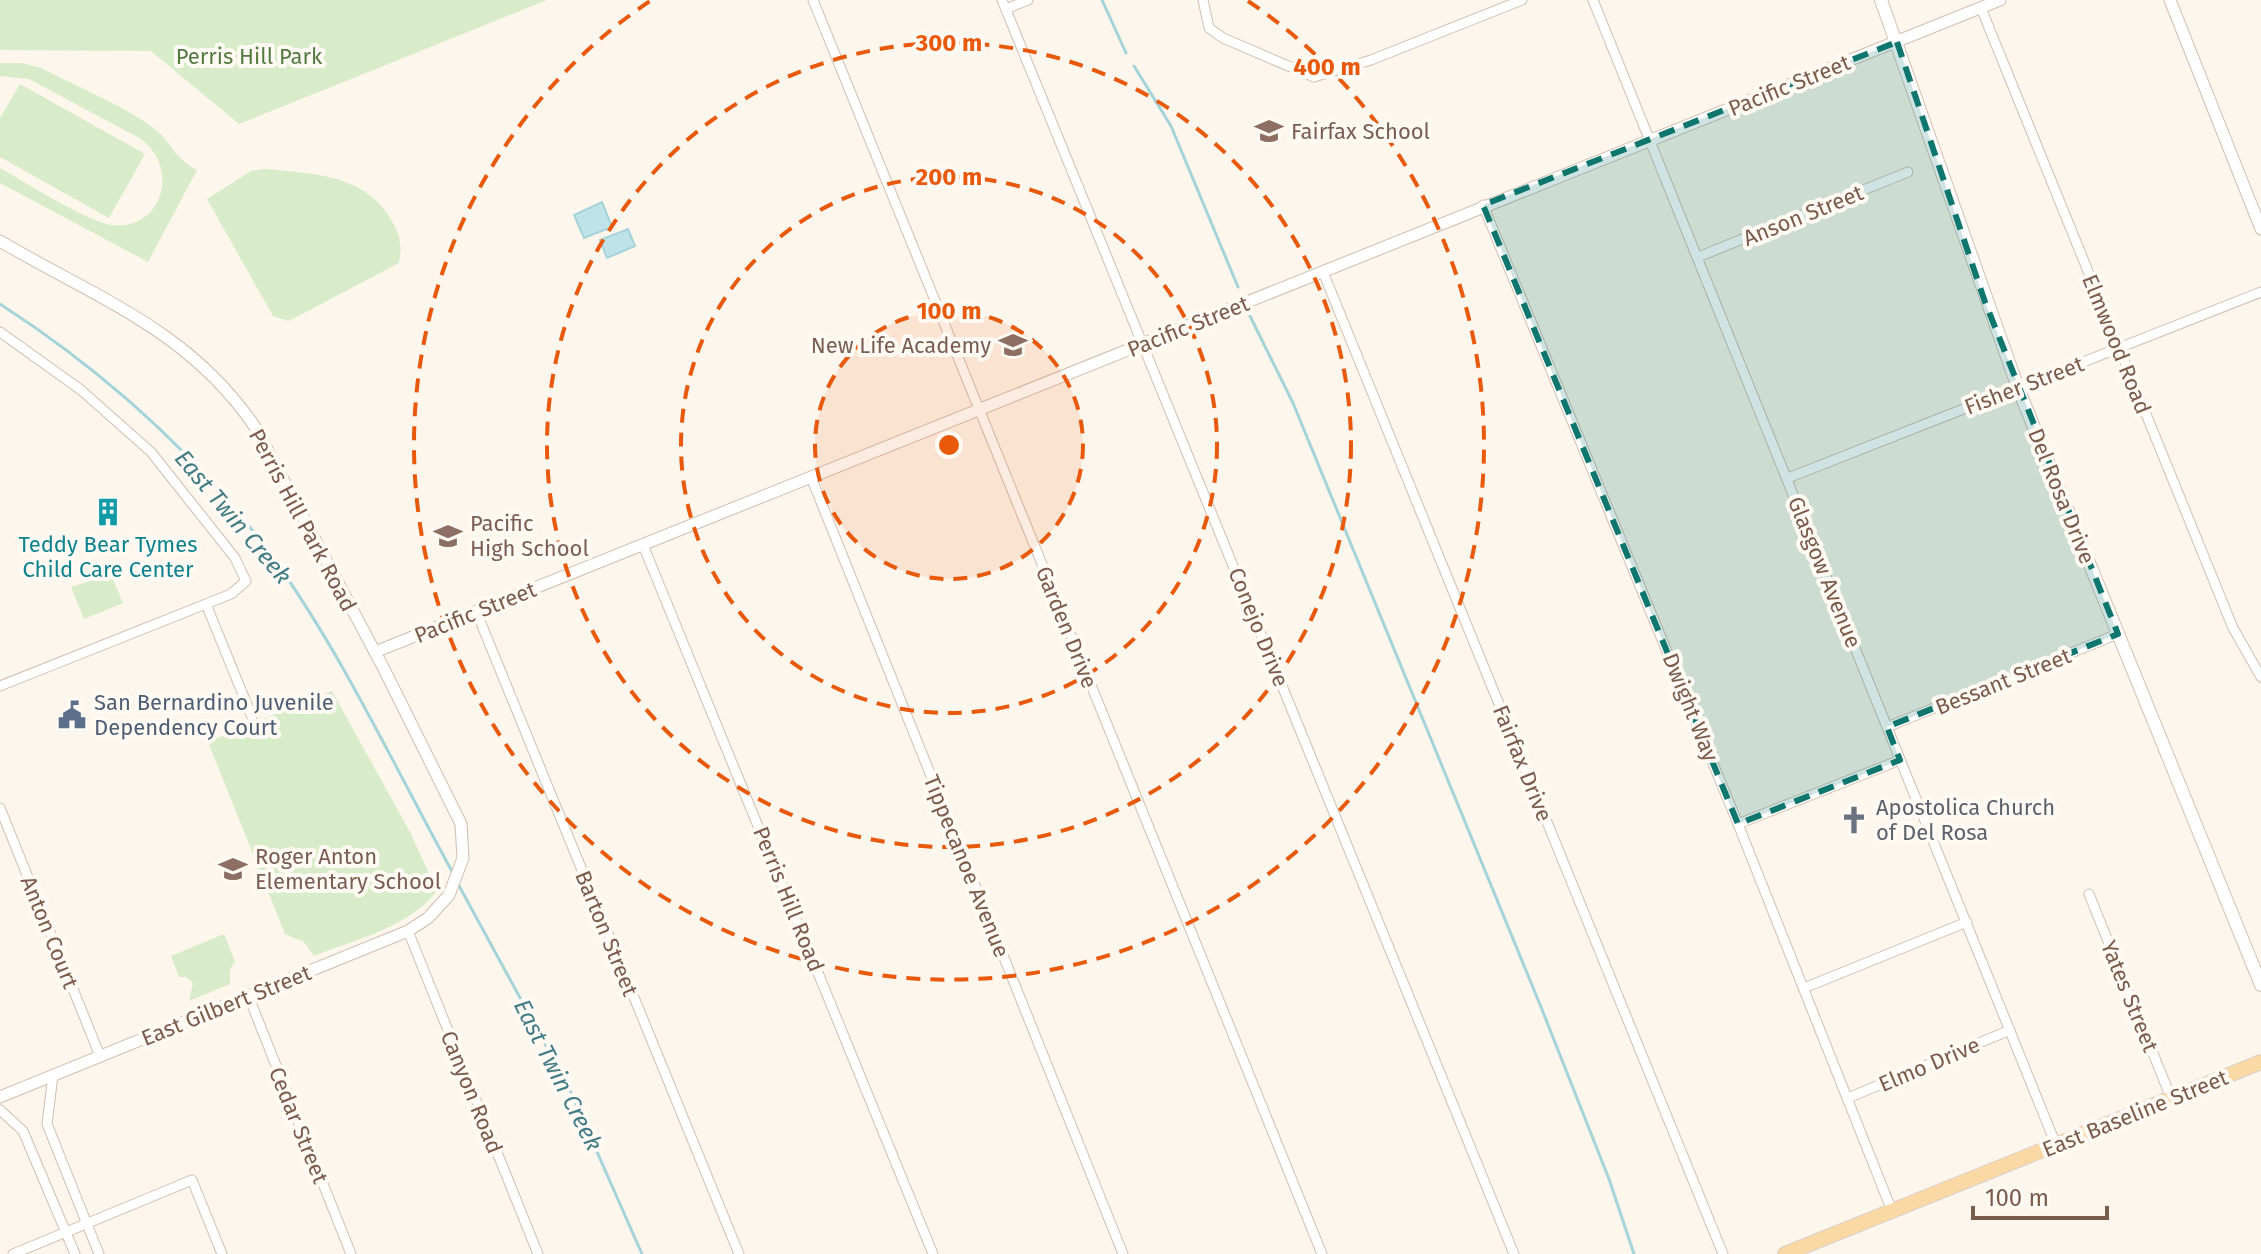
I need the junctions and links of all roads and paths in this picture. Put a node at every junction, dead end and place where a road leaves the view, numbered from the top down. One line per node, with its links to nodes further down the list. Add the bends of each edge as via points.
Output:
1 (813, 0): 24 (street, Garden Drive)
2 (1028, 0): 9 (street)
3 (1203, 0): 4 (street, via 1209,28 1223,38 1314,77)
4 (1522, 0)
5 (1593, 0): 12 (street, Glasgow Avenue)
6 (1881, 0): 11 (main road, Del Rosa Drive)
7 (2000, 0): 10 (street, Pacific Street)
8 (2170, 0): 15 (street)
9 (1004, 5): 21 (street, Conejo Drive)
10 (1981, 8): 11 (street, Pacific Street); 22 (street, Elmwood Road)
11 (1897, 42): 12 (street, Pacific Street); 23 (main road, Del Rosa Drive)
12 (1650, 141): 14 (street, Pacific Street); 17 (street, Glasgow Avenue)
13 (1908, 172): 17 (street, Anson Street)
14 (1483, 205): 18 (street, Pacific Street); 38 (street, Dwight Way)
15 (2261, 229)
16 (0, 241): 31 (street, Perris Hill Park Road, via 179,343 226,388 255,427)
17 (1698, 257): 26 (street, Glasgow Avenue)
18 (1323, 272): 21 (street, Pacific Street); 69 (street, Fairfax Drive)
19 (2261, 292): 22 (street, Fisher Street)
20 (0, 332): 28 (street, via 81,390 151,452 235,558 246,581 240,590)
21 (1144, 344): 24 (street, Pacific Street); 68 (street, Conejo Drive)
22 (2118, 349): 23 (street, Fisher Street); 32 (street, Elmwood Road, via 2233,628)
23 (2018, 388): 26 (street, Fisher Street); 30 (main road, Del Rosa Drive)
24 (979, 410): 25 (street, Pacific Street); 67 (street, Garden Drive)
25 (811, 477): 27 (street, Pacific Street); 66 (street, Tippecanoe Avenue)
26 (1788, 478): 35 (street, Glasgow Avenue)
27 (643, 545): 29 (street, Pacific Street); 65 (street, Perris Hill Road)
28 (206, 604): 33 (street); 34 (street)
29 (476, 611): 31 (street, Pacific Street); 64 (street, Barton Street)
30 (2118, 634): 35 (street, Bessant Street); 43 (main road, Del Rosa Drive)
31 (375, 652): 40 (street, Perris Hill Park Road, via 461,824 464,853)
32 (2261, 677)
33 (0, 686)
34 (252, 717)
35 (1887, 727): 36 (street, Glasgow Avenue)
36 (1900, 760): 38 (street); 41 (street, Glasgow Avenue)
37 (0, 808): 47 (street, Anton Court)
38 (1738, 824): 44 (street, Dwight Way)
39 (2089, 894): 52 (street, Yates Street)
40 (447, 898): 42 (street, East Gilbert Street)
41 (1967, 922): 44 (street); 46 (street, Glasgow Avenue)
42 (408, 931): 45 (street, East Gilbert Street); 63 (street, Canyon Road)
43 (2261, 985)
44 (1804, 988): 51 (street, Dwight Way)
45 (248, 995): 47 (street, East Gilbert Street); 62 (street, Cedar Street)
46 (2010, 1030): 51 (street, Elmo Drive); 54 (street, Glasgow Avenue)
47 (100, 1056): 49 (street, East Gilbert Street)
48 (2261, 1062): 52 (main road, East Baseline Street)
49 (53, 1075): 50 (street, East Gilbert Street); 56 (street, via 47,1124)
50 (0, 1097)
51 (1848, 1098): 55 (street, Dwight Way)
52 (2171, 1098): 54 (main road, East Baseline Street)
53 (0, 1110): 57 (street, via 23,1131)
54 (2056, 1145): 55 (main road, East Baseline Street)
55 (1892, 1211): 70 (main road, East Baseline Street)
56 (87, 1225): 57 (street); 60 (street); 61 (street, via 192,1180)
57 (67, 1233): 58 (street); 59 (street)
58 (13, 1254)
59 (75, 1254)
60 (99, 1254)
61 (222, 1254)
62 (351, 1254)
63 (538, 1254)
64 (739, 1254)
65 (933, 1254)
66 (1123, 1254)
67 (1322, 1254)
68 (1514, 1254)
69 (1723, 1254)
70 (1785, 1254)

